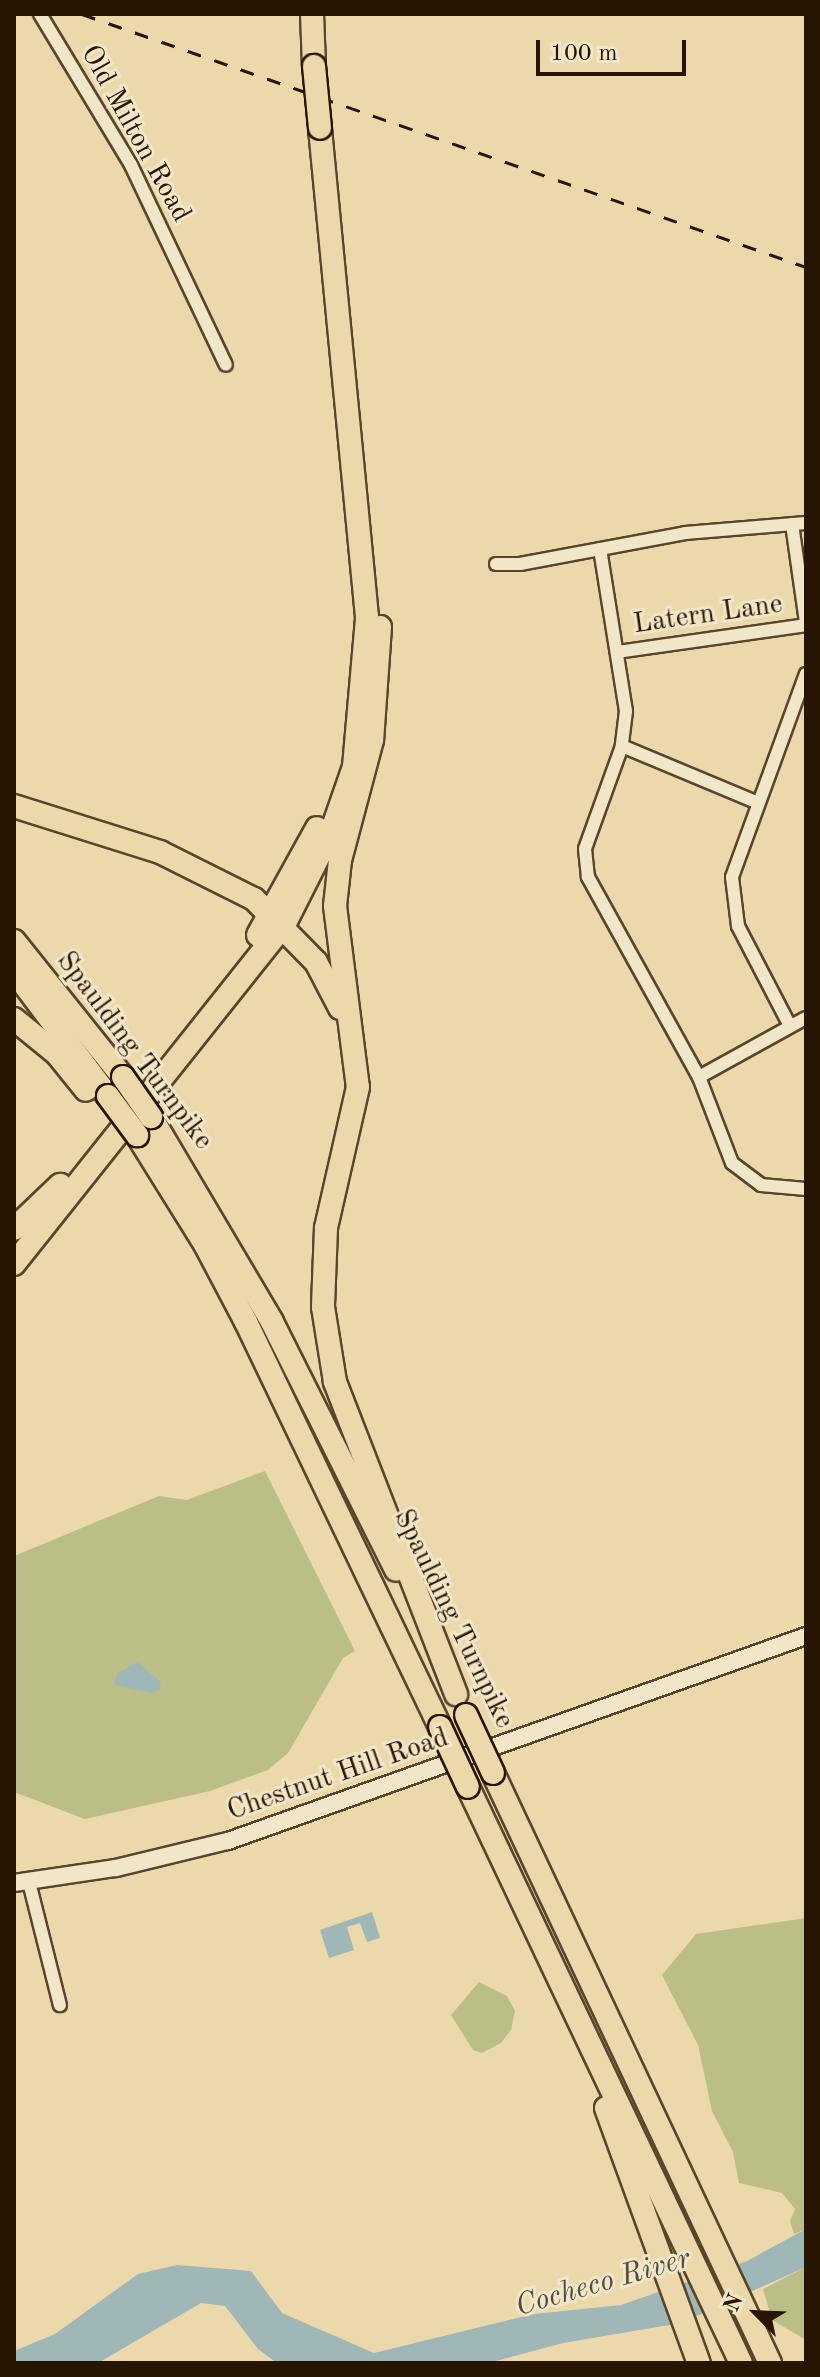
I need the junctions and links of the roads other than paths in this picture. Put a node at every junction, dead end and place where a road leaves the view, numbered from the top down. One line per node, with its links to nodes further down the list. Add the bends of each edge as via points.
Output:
1 (40, 14): 3 (street, Old Milton Road, via 131,165)
2 (312, 14): 7 (highway, bridge)
3 (226, 365)
4 (799, 523): 5 (street, via 685,533); 8 (street)
5 (600, 549): 6 (street); 9 (street)
6 (496, 564)
7 (364, 577): 14 (highway, via 363,679 353,739 339,762); 20 (highway, via 378,605 378,692 372,740 340,860 335,906)
8 (806, 623): 9 (street, Latern Lane)
9 (617, 652): 11 (street, via 626,711)
10 (806, 674): 12 (street)
11 (622, 746): 12 (street); 21 (street, via 585,849 588,877)
12 (758, 803): 19 (street, via 732,877 733,907)
13 (14, 806): 14 (highway, via 187,862)
14 (278, 920): 20 (highway, via 316,962); 23 (highway); 27 (highway)
15 (14, 941): 29 (highway, Spaulding Turnpike, bridge, via 123,1077 219,1225 316,1404)
16 (14, 971): 22 (highway, Spaulding Turnpike)
17 (806, 1018): 19 (street)
18 (14, 1019): 22 (highway)
19 (790, 1026): 21 (street)
20 (354, 1039): 29 (highway, via 354,1113 324,1240 325,1330 335,1382)
21 (699, 1077): 24 (street, via 725,1150 740,1173 773,1189)
22 (103, 1101): 31 (highway, Spaulding Turnpike, bridge, via 235,1302)
23 (60, 1185): 25 (highway); 26 (highway)
24 (806, 1189)
25 (14, 1229)
26 (14, 1242)
27 (14, 1264)
28 (806, 1636): 30 (street, Chestnut Hill Road, via 228,1841)
29 (456, 1694): 33 (highway, Spaulding Turnpike, bridge)
30 (21, 1883): 32 (street)
31 (560, 1979): 34 (highway); 35 (highway, Spaulding Turnpike)
32 (60, 2005)
33 (747, 2310): 36 (highway, Spaulding Turnpike); 37 (highway, via 771,2334)
34 (699, 2363)
35 (741, 2363)
36 (770, 2363)
37 (787, 2363)

